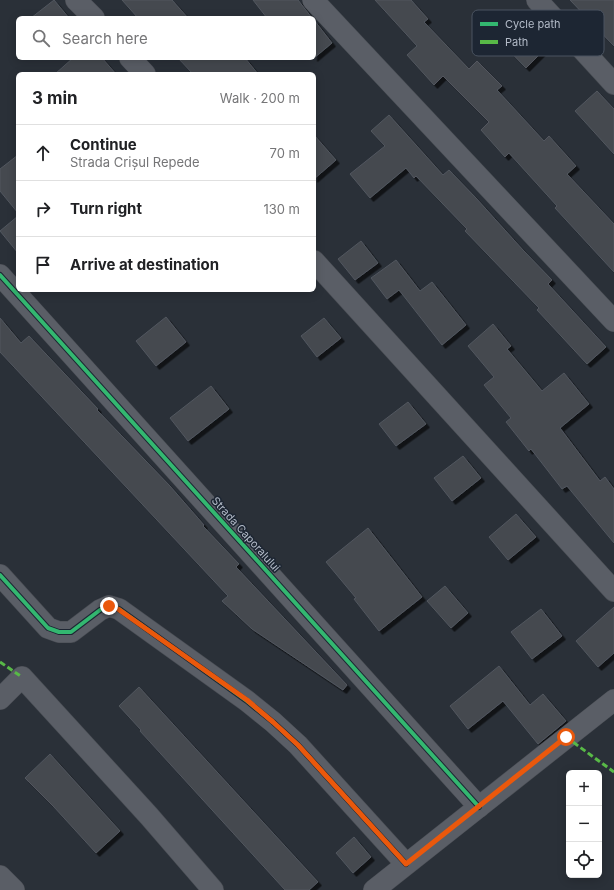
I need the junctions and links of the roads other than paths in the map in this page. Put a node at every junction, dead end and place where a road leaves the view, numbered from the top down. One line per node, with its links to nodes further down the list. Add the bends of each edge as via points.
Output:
1 (76, 0): 5 (street)
2 (313, 0): 12 (street)
3 (537, 0): 4 (street)
4 (546, 10)
5 (92, 16)
6 (588, 56): 9 (street)
7 (132, 60): 8 (street)
8 (143, 72)
9 (614, 84)
10 (316, 263): 14 (street)
11 (0, 275): 17 (street, Strada Caporalului)
12 (614, 322)
13 (0, 575): 18 (street, via 48,628 59,632 71,632 100,610 109,606 118,609 247,700 298,745)
14 (614, 591)
15 (0, 699): 21 (street, via 22,677)
16 (614, 700): 17 (street)
17 (479, 807): 18 (street)
18 (406, 864): 22 (street)
19 (0, 876): 20 (street)
20 (14, 890)
21 (214, 890)
22 (374, 890)

